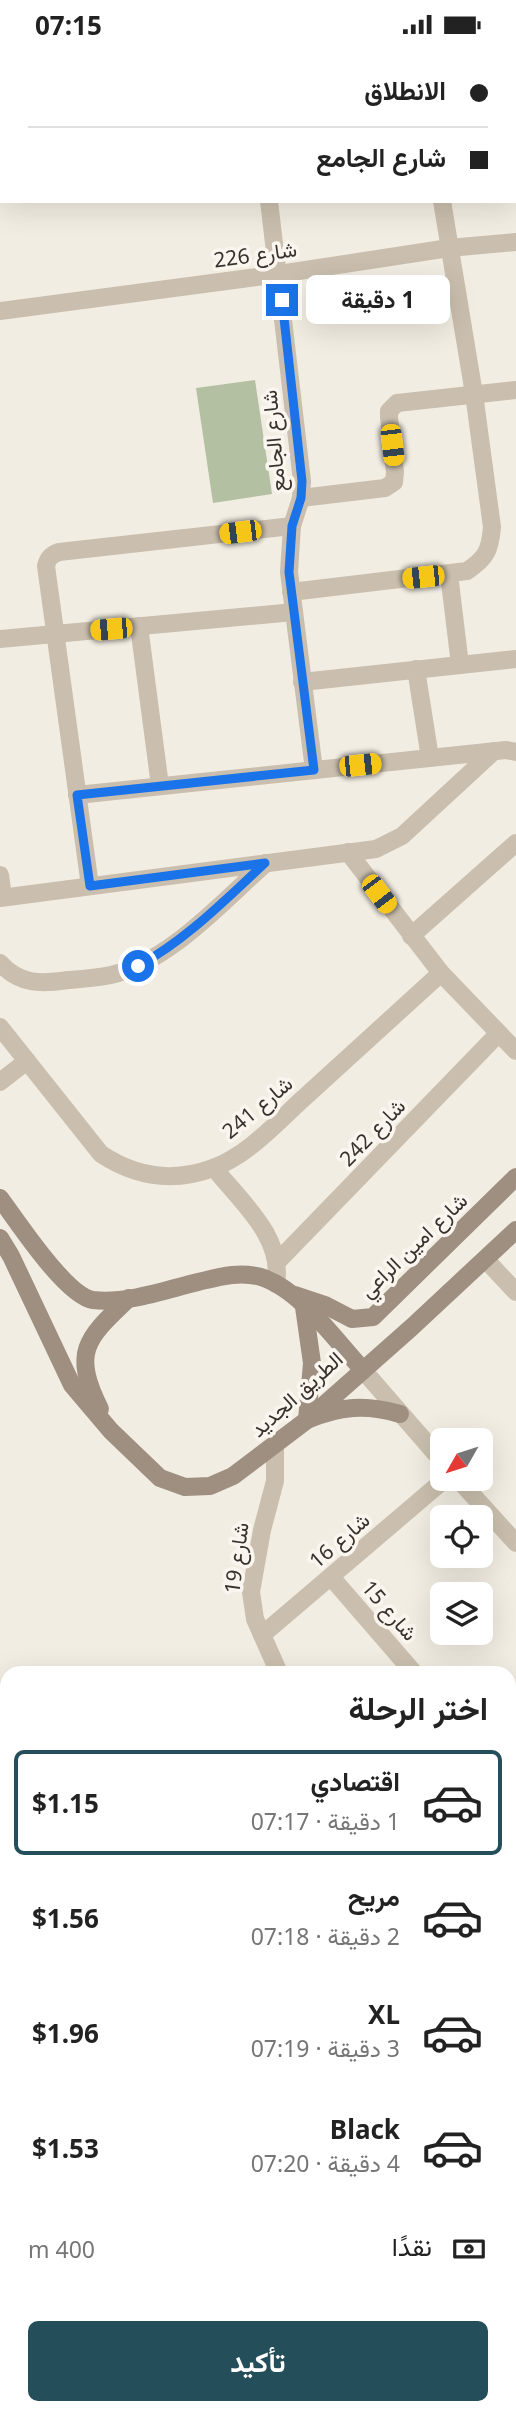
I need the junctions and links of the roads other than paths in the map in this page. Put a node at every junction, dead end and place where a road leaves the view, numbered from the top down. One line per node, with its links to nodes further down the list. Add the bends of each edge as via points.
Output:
1 (269, 203): 5 (street, شارع الجامع)
2 (442, 203): 4 (street)
3 (516, 242): 4 (street, شارع 226)
4 (449, 248): 5 (street, شارع 226); 8 (street)
5 (279, 274): 6 (street, شارع 226); 9 (street, شارع الجامع)
6 (0, 311)
7 (516, 390): 8 (street)
8 (474, 394): 9 (street, via 392,406 388,417 396,478 390,486); 11 (street, via 491,545 482,561 467,571)
9 (301, 498): 10 (street, شارع الجامع)
10 (292, 526): 12 (street, شارع الجامع); 15 (street, via 52,554 46,566)
11 (449, 574): 12 (street); 18 (street)
12 (291, 592): 13 (street, شارع الجامع)
13 (294, 612): 14 (street); 20 (street, شارع الجامع)
14 (139, 626): 15 (street); 25 (street)
15 (55, 634): 16 (street); 26 (street)
16 (0, 639)
17 (516, 659): 18 (street)
18 (460, 665): 19 (street)
19 (416, 669): 20 (street); 23 (street)
20 (302, 682): 24 (street, شارع الجامع)
21 (494, 751): 22 (street); 23 (street); 28 (street, via 402,836 376,849)
22 (516, 752)
23 (430, 758): 24 (street)
24 (314, 770): 25 (street)
25 (160, 786): 26 (street)
26 (77, 795): 31 (street)
27 (516, 843): 33 (street)
28 (348, 852): 29 (street); 33 (street)
29 (265, 863): 31 (street); 34 (street, via 183,936 138,966 112,975 30,983)
30 (0, 875): 32 (street)
31 (90, 886): 32 (street)
32 (1, 898)
33 (411, 936): 35 (street)
34 (0, 963)
35 (441, 973): 37 (street); 41 (street, شارع 241, via 251,1146)
36 (0, 1027): 39 (street, شارع 241)
37 (498, 1034): 38 (street); 47 (street, شارع 242)
38 (516, 1051)
39 (27, 1061): 40 (street); 41 (street, شارع 241, via 88,1139 118,1165 156,1177)
40 (0, 1082)
41 (214, 1168): 47 (street, via 271,1240)
42 (516, 1177): 51 (street, شارع امين الراعي, via 373,1317 352,1319 325,1305)
43 (0, 1198): 50 (street, الطريق الجديد, via 42,1255 79,1294 91,1300)
44 (516, 1230): 46 (street)
45 (0, 1238): 55 (street, الطريق الجديد, via 72,1385)
46 (486, 1260): 49 (street); 52 (street)
47 (278, 1261): 48 (street)
48 (276, 1284): 50 (street, الطريق الجديد, via 235,1274); 51 (street, الطريق الجديد)
49 (516, 1292)
50 (129, 1298): 55 (street, via 96,1330 87,1348 85,1367 93,1395)
51 (298, 1300): 52 (street, الطريق الجديد); 54 (street, via 312,1363)
52 (363, 1370): 53 (street); 54 (street, الطريق الجديد)
53 (400, 1414): 54 (street, via 353,1406); 57 (street)
54 (307, 1420): 56 (street, الطريق الجديد)
55 (111, 1431): 56 (street, الطريق الجديد, via 160,1478 185,1487 209,1486 233,1476)
56 (275, 1445): 62 (street, شارع 19, via 275,1481 251,1592)
57 (430, 1447)
58 (431, 1491): 61 (street, شارع 16)
59 (469, 1491): 60 (street)
60 (516, 1543)
61 (331, 1577): 62 (street, شارع 16); 64 (street, شارع 15)
62 (262, 1635): 63 (street, شارع 19)
63 (276, 1666)
64 (408, 1666)

